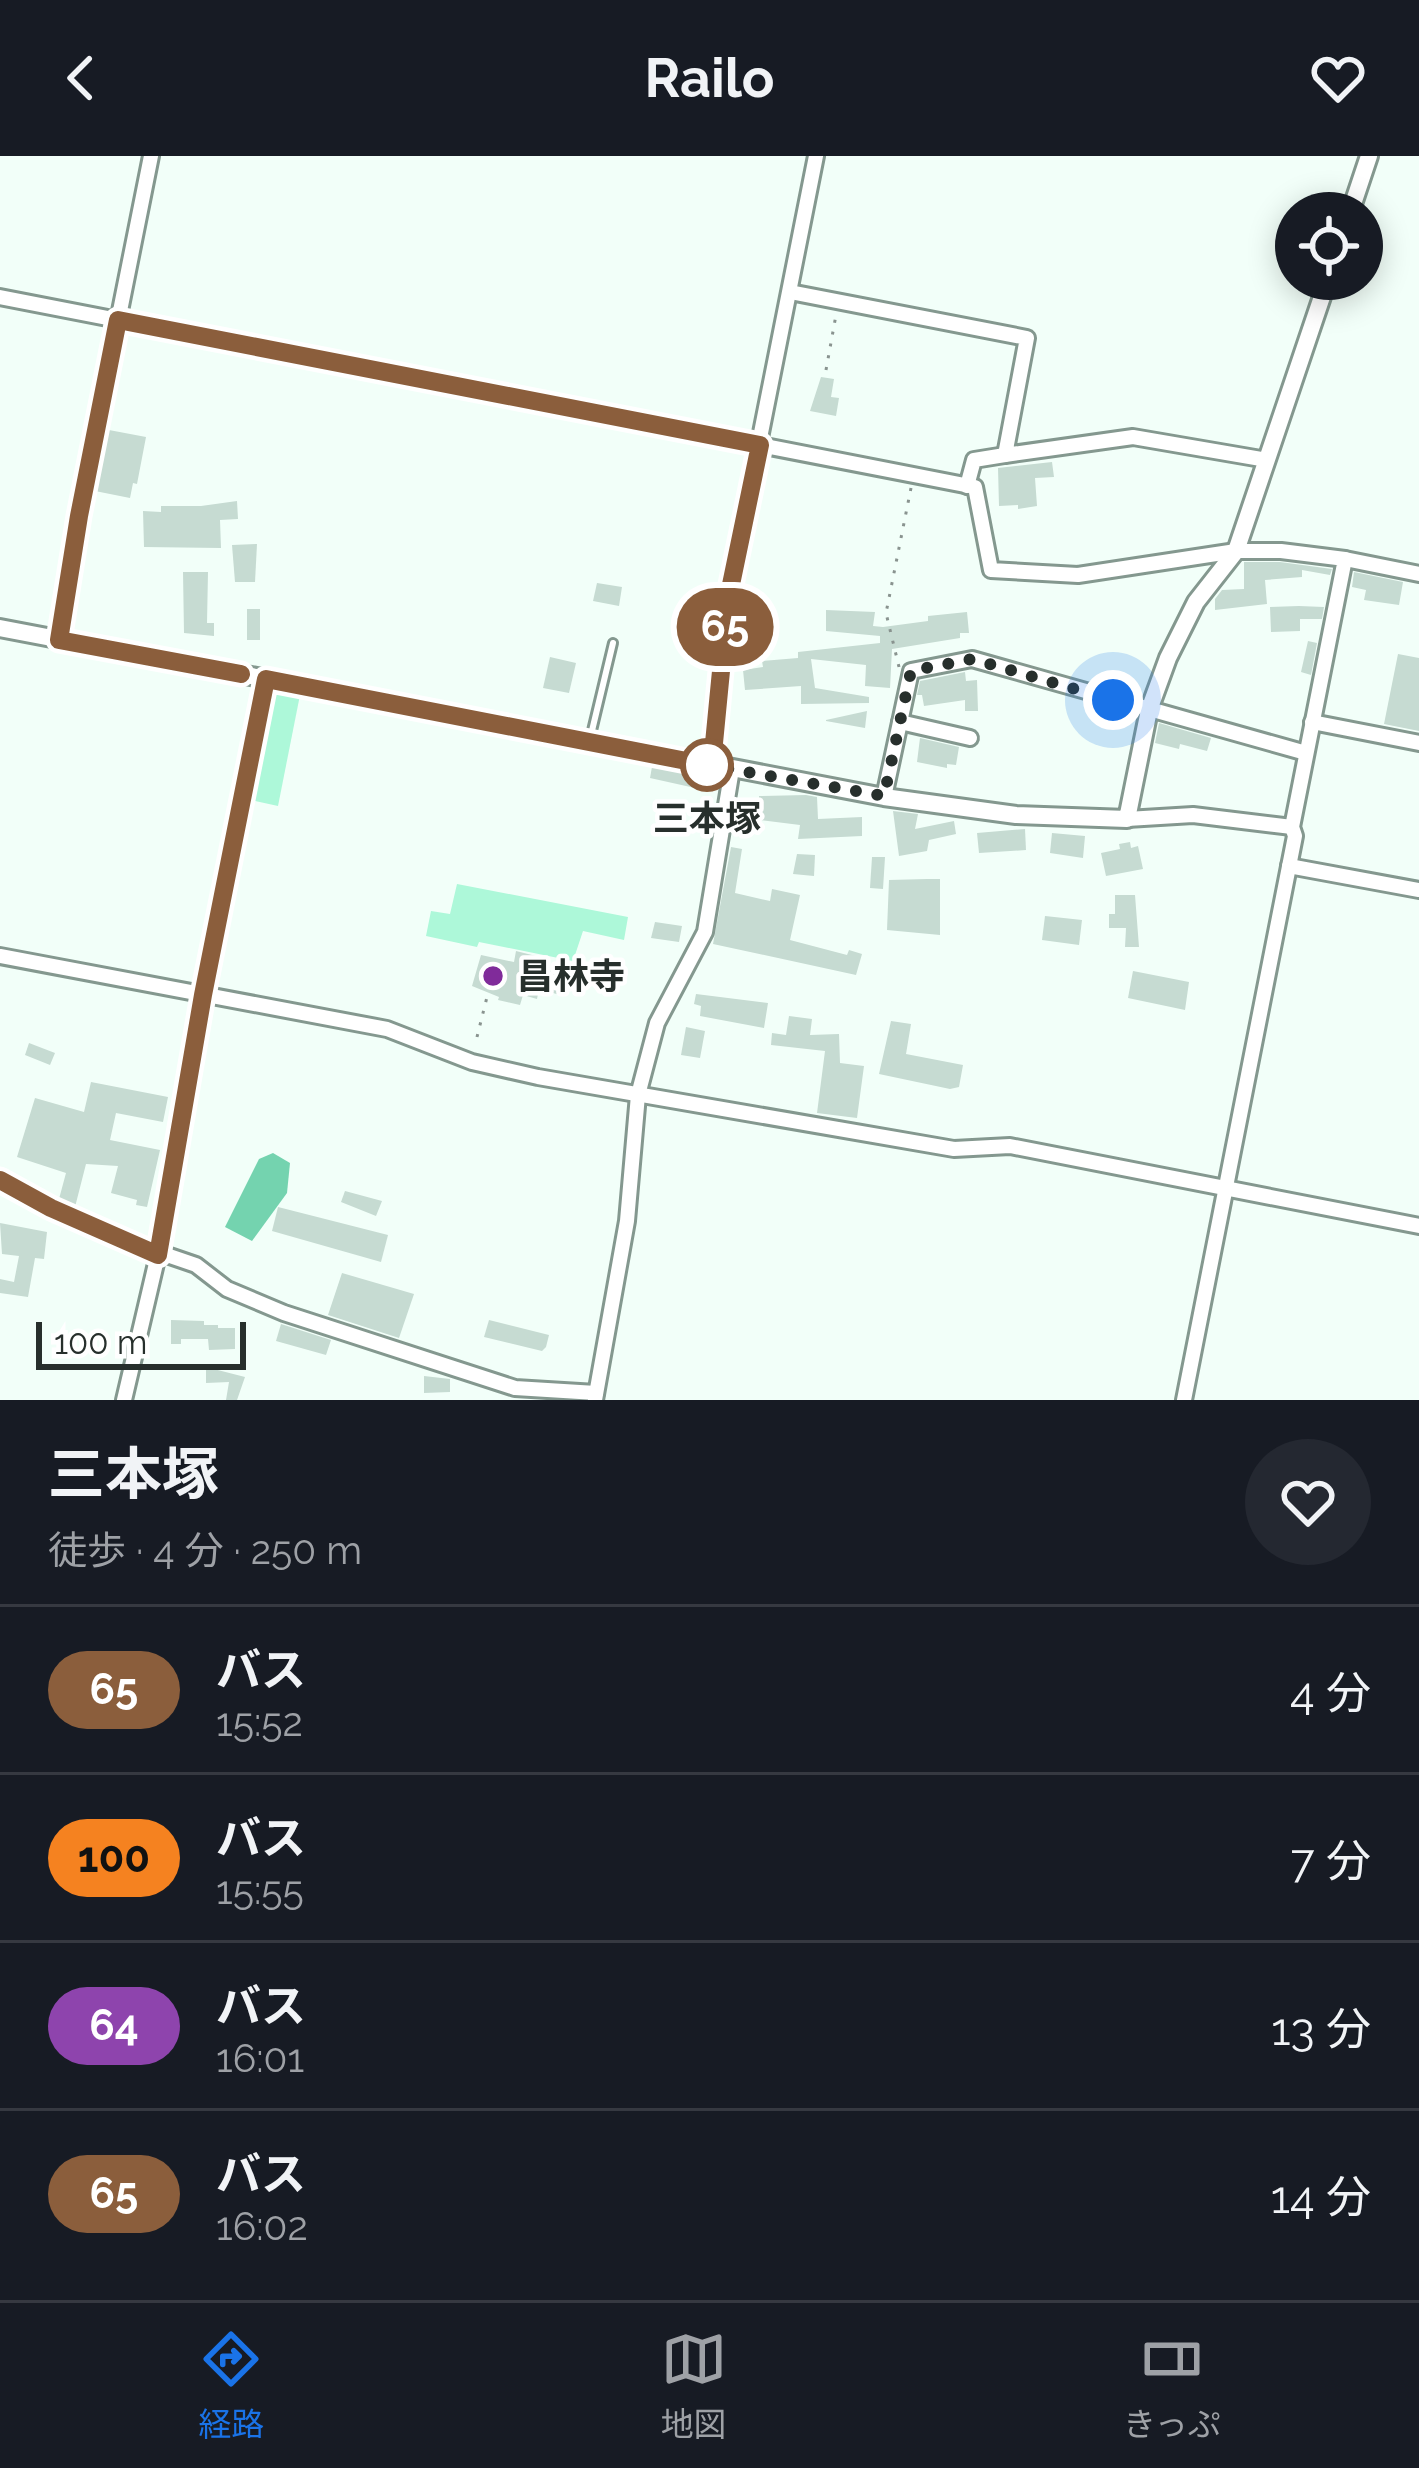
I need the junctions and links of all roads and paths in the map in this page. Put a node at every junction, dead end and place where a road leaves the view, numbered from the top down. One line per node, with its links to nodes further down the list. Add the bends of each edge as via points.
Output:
1 (151, 156): 9 (street)
2 (816, 156): 5 (street)
3 (1369, 156): 4 (street)
4 (1357, 192)
5 (790, 292): 8 (street); 11 (street)
6 (0, 297): 9 (street)
7 (1321, 300): 13 (street)
8 (839, 302): 10 (path); 12 (street, via 1027,338)
9 (118, 320): 11 (street); 21 (street)
10 (826, 370)
11 (760, 445): 14 (street); 22 (street)
12 (1005, 455): 13 (street, via 1133,437); 15 (street, via 974,460)
13 (1267, 460): 16 (street)
14 (913, 475): 15 (street); 24 (path, via 886,614 898,666)
15 (967, 486): 16 (street, via 975,487 991,569 1078,575)
16 (1236, 551): 17 (street); 26 (street, via 1196,602)
17 (1345, 559): 18 (street); 28 (street)
18 (1419, 574)
19 (0, 628): 21 (street)
20 (680, 632): 22 (path)
21 (59, 640): 25 (street)
22 (724, 640): 33 (street)
23 (613, 643): 30 (lane)
24 (910, 676): 26 (street, via 972,659); 27 (street)
25 (266, 679): 30 (street); 41 (street)
26 (1149, 710): 32 (street); 36 (street)
27 (900, 722): 29 (street); 35 (street)
28 (1312, 722): 31 (street); 32 (street)
29 (970, 737)
30 (590, 742): 33 (street)
31 (1419, 742)
32 (1306, 753): 37 (street)
33 (707, 765): 34 (street)
34 (732, 769): 35 (street); 44 (street, via 705,932 657,1023)
35 (884, 796): 36 (street, via 1016,815)
36 (1127, 819): 37 (street, via 1193,815)
37 (1292, 827): 38 (street)
38 (1289, 866): 39 (street); 46 (street)
39 (1419, 890)
40 (0, 956): 41 (street)
41 (203, 995): 44 (street, via 387,1029 472,1061); 48 (street)
42 (487, 997): 43 (path)
43 (477, 1036)
44 (638, 1095): 46 (street, via 954,1149 1010,1146); 49 (street, via 627,1221)
45 (0, 1180): 48 (street)
46 (1225, 1189): 47 (street); 51 (street)
47 (1419, 1226)
48 (158, 1255): 49 (street, via 196,1265 227,1289 284,1313 496,1382); 50 (street)
49 (596, 1396)
50 (124, 1400)
51 (1184, 1400)

